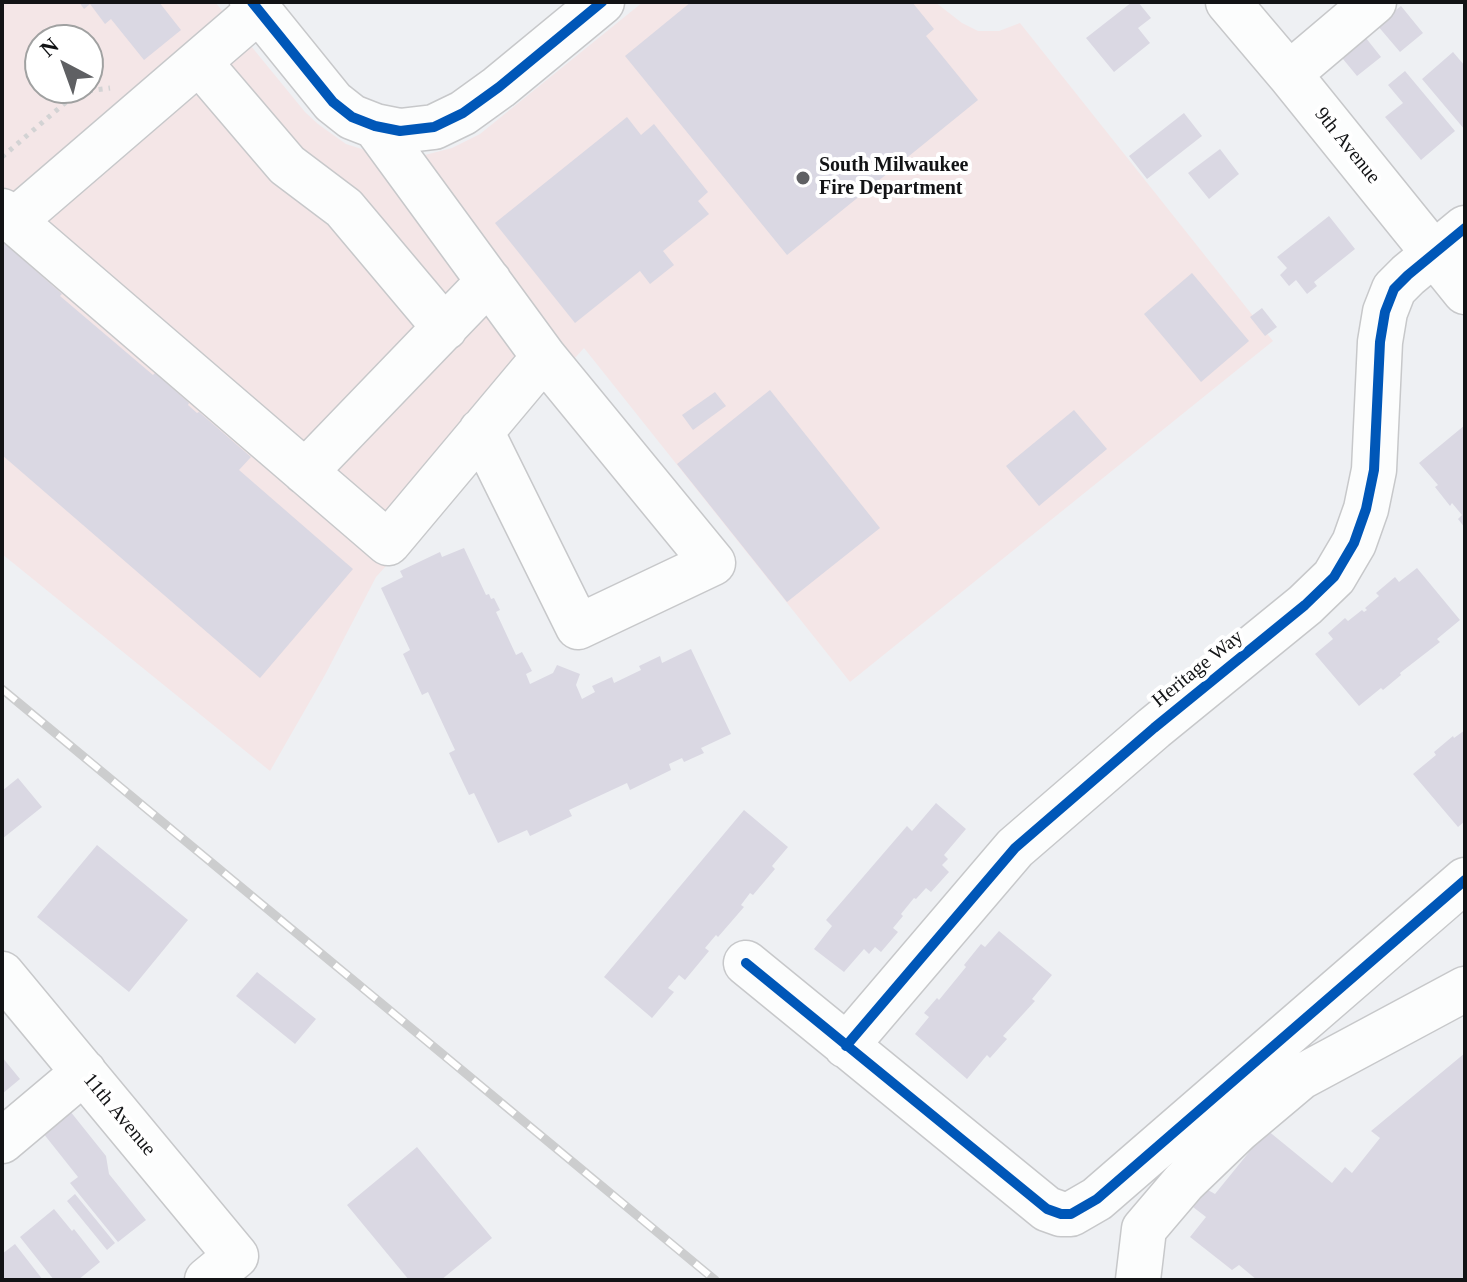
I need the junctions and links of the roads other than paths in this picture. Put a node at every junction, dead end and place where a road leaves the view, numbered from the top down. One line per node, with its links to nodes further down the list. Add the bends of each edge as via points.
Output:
1 (602, 2): 7 (street, via 463,113 434,127 400,131)
2 (1228, 2): 6 (street, 9th Avenue)
3 (1374, 2): 6 (street)
4 (256, 6): 5 (street); 7 (street, via 333,102)
5 (199, 62): 8 (street); 12 (street, via 287,165 344,208)
6 (1289, 74): 9 (street, 9th Avenue)
7 (375, 126): 10 (street)
8 (8, 216): 15 (street)
9 (1449, 240): 11 (street, 9th Avenue); 20 (street, Heritage Way, via 1394,289 1385,312 1374,470 1354,543 1334,577 1015,848)
10 (489, 281): 12 (street); 13 (street)
11 (1465, 292)
12 (445, 328): 15 (street)
13 (544, 357): 14 (street); 14 (street, via 713,563 578,627)
14 (481, 431): 15 (street, via 388,543)
15 (305, 472)
16 (1465, 880): 20 (street, via 1097,1199 1071,1214 1047,1209)
17 (746, 963): 20 (street)
18 (2, 974): 21 (street, 11th Avenue)
19 (1465, 989): 24 (street, via 1301,1077 1238,1130 1144,1229)
20 (846, 1046)
21 (84, 1072): 22 (street); 23 (street, 11th Avenue)
22 (2, 1141)
23 (222, 1268)
24 (1138, 1280)

